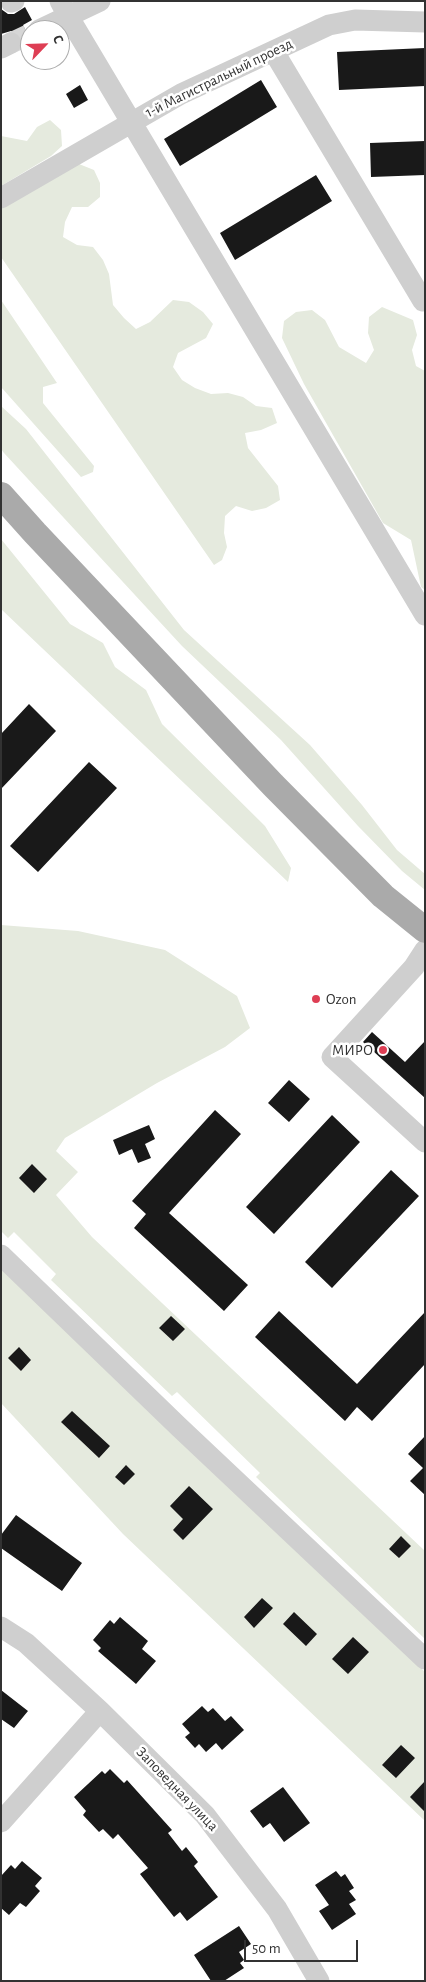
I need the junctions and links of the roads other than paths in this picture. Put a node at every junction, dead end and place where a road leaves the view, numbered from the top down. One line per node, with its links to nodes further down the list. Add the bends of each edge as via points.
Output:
1 (100, 1): 2 (street)
2 (64, 9): 3 (street); 6 (street)
3 (48, 20)
4 (425, 22): 5 (street, 1-й Магистральный проезд, via 355,20 329,25)
5 (274, 52): 6 (street, 1-й Магистральный проезд, via 181,94); 8 (street)
6 (130, 122): 7 (street, 1-й Магистральный проезд); 10 (street)
7 (1, 198)
8 (423, 301)
9 (1, 495): 11 (main road, via 273,785 383,896)
10 (425, 615)
11 (425, 930)
12 (425, 950): 13 (street, via 414,967 332,1057)
13 (425, 1142)
14 (1, 1255): 16 (street)
15 (1, 1627): 17 (street, Заповедная улица, via 26,1643)
16 (425, 1659)
17 (100, 1711): 18 (street); 19 (street, Заповедная улица, via 205,1815 277,1909)
18 (1, 1822)
19 (319, 1981)

